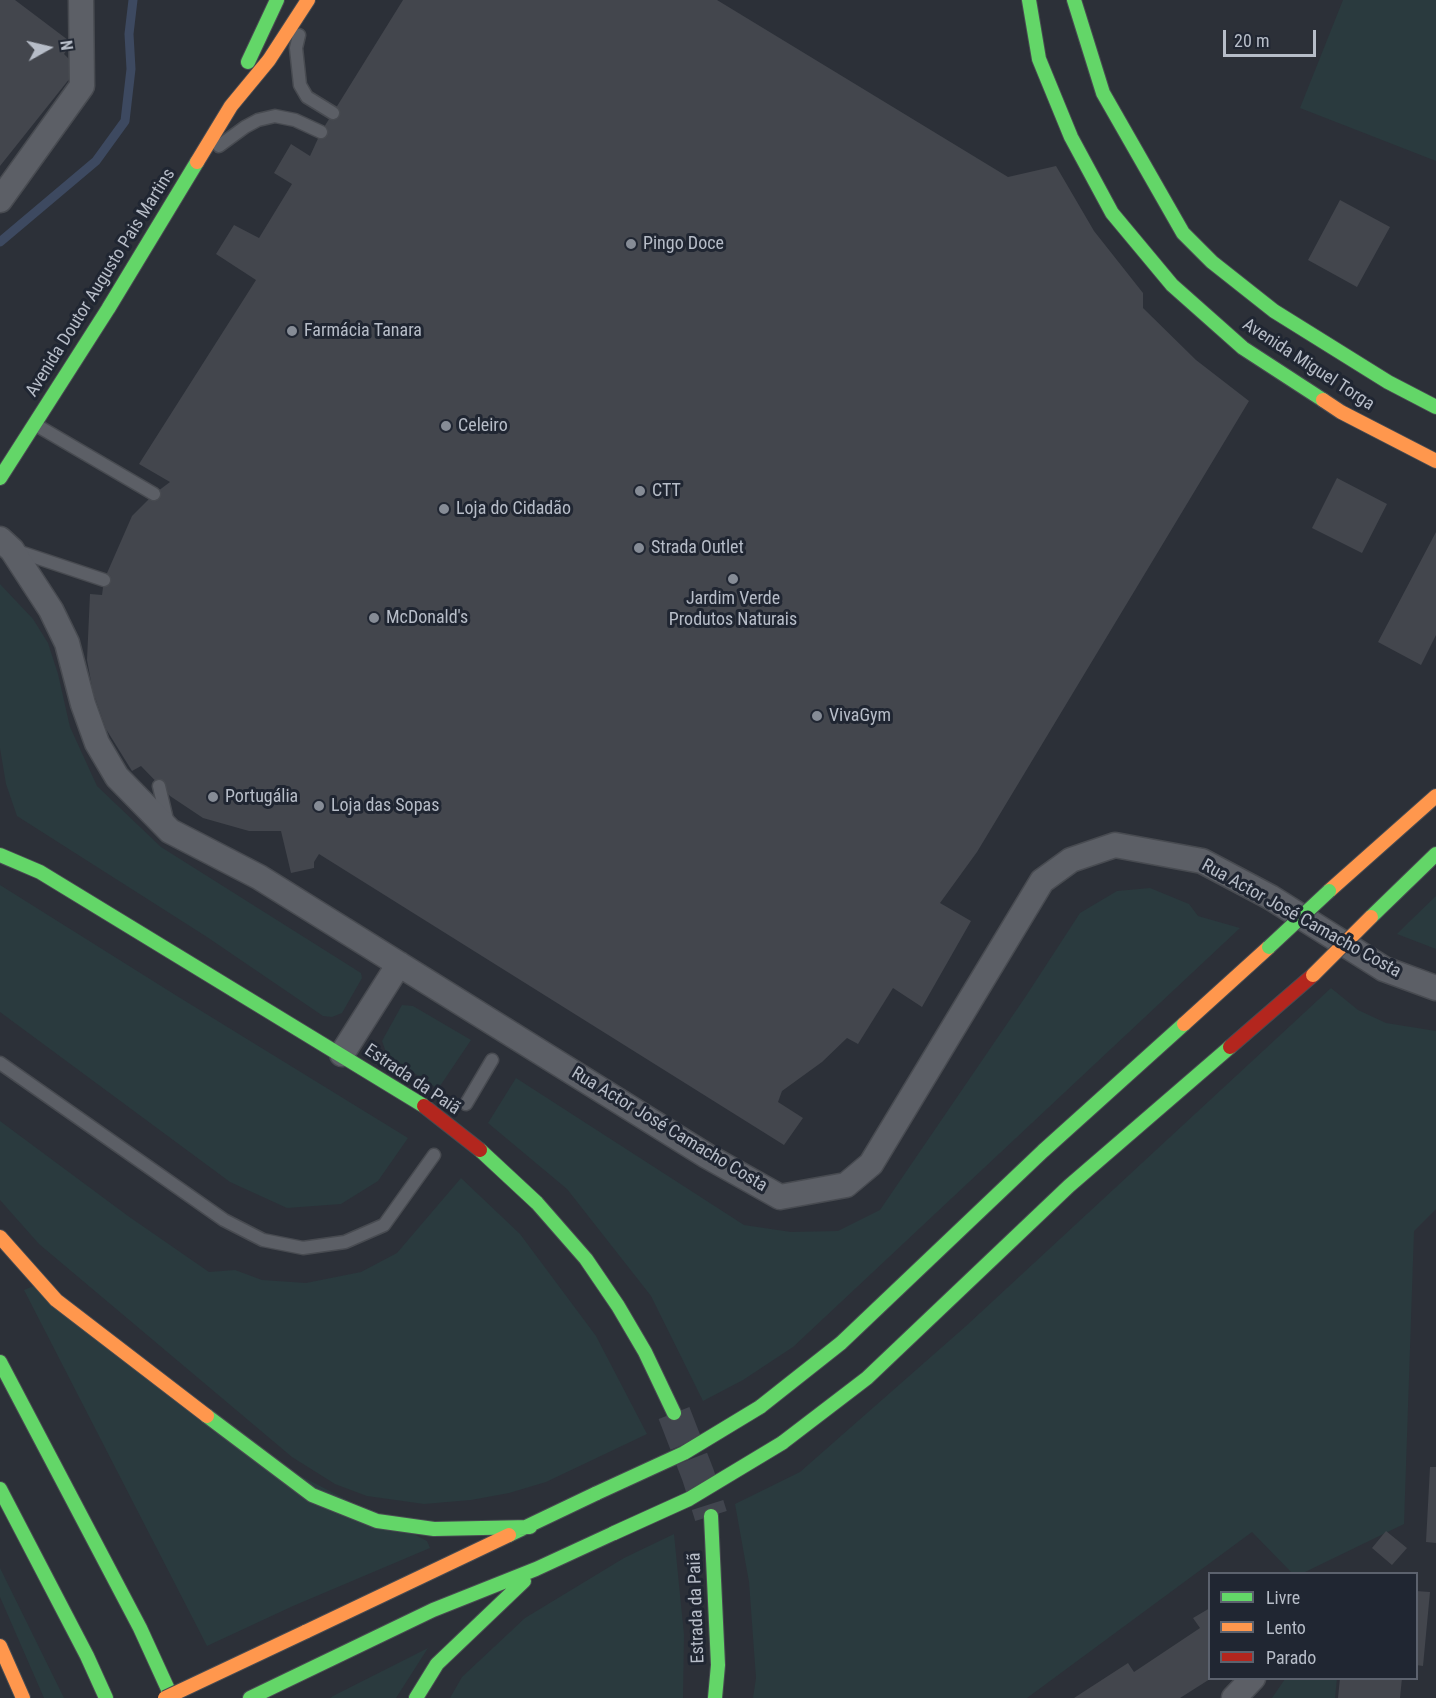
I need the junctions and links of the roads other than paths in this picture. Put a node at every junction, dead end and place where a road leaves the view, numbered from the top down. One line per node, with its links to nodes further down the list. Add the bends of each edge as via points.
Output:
1 (81, 0): 10 (street, via 82,86)
2 (277, 0): 6 (main road, Avenida Doutor Augusto Pais Martins)
3 (1029, 0): 13 (main road, Avenida Miguel Torga, via 1040,59 1071,137 1112,213 1172,285 1243,348 1341,412)
4 (1074, 0): 11 (main road, Avenida Miguel Torga, via 1103,93 1183,233 1212,262 1274,311)
5 (308, 1): 6 (main road, Avenida Doutor Augusto Pais Martins, via 269,60); 7 (lane, via 296,48 300,85 307,96)
6 (231, 106): 9 (main road, Avenida Doutor Augusto Pais Martins)
7 (333, 113)
8 (321, 132): 9 (lane, via 275,116 245,127)
9 (198, 160): 12 (main road, Avenida Doutor Augusto Pais Martins)
10 (0, 200)
11 (1436, 407)
12 (35, 424): 14 (main road, Avenida Doutor Augusto Pais Martins); 15 (lane)
13 (1436, 461)
14 (0, 478)
15 (154, 494)
16 (6, 544): 17 (lane); 20 (street, Rua Actor José Camacho Costa, via 51,610 67,643 97,742 117,777)
17 (104, 579)
18 (159, 786): 20 (lane)
19 (1436, 796): 37 (main road, bridge, via 1043,1151 841,1343 760,1407 684,1453)
20 (170, 831): 25 (street, Rua Actor José Camacho Costa, via 259,877)
21 (4, 840): 24 (main road)
22 (1436, 854): 38 (main road, bridge, via 1313,975 1069,1186 867,1378 782,1443 689,1499)
23 (0, 855): 24 (main road)
24 (40, 872): 27 (main road, Estrada da Paiã)
25 (399, 964): 26 (street, Rua Actor José Camacho Costa, via 707,1156 780,1197 846,1185 871,1164 1042,881 1071,860 1115,844 1202,861 1270,897 1384,969); 27 (street)
26 (1436, 988)
27 (342, 1054): 34 (main road, Estrada da Paiã, bridge, via 424,1106 480,1150 537,1203 586,1259 618,1306)
28 (492, 1060): 30 (lane)
29 (0, 1063): 31 (lane, via 224,1220 263,1240 303,1248 345,1242 384,1225)
30 (466, 1104)
31 (434, 1155)
32 (0, 1238): 37 (main road, via 56,1300 312,1495 377,1521 434,1529)
33 (0, 1362): 44 (main road, via 140,1628)
34 (674, 1413)
35 (0, 1489): 42 (main road)
36 (711, 1516): 47 (main road, Estrada da Paiã, via 718,1665)
37 (530, 1527): 43 (main road, bridge)
38 (536, 1569): 45 (main road, via 433,1610); 46 (main road, via 437,1664)
39 (0, 1646): 41 (main road)
40 (1251, 1680): 48 (street)
41 (23, 1698)
42 (106, 1698)
43 (165, 1698)
44 (172, 1698)
45 (250, 1698)
46 (416, 1698)
47 (715, 1698)
48 (1234, 1698)

